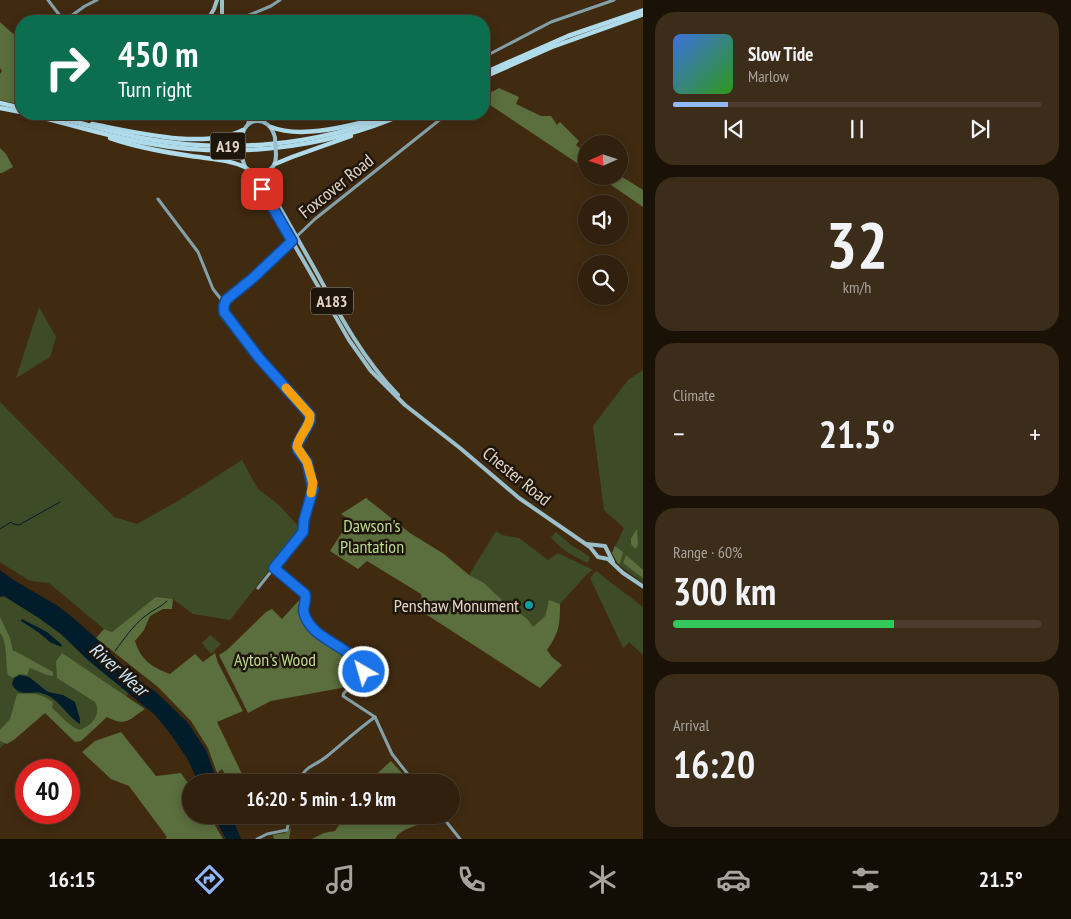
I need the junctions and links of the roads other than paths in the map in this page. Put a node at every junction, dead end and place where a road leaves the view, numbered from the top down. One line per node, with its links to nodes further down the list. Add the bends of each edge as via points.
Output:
1 (48, 0): 9 (street)
2 (97, 0): 10 (street)
3 (217, 0): 11 (main road)
4 (222, 0): 12 (main road)
5 (280, 0): 13 (street)
6 (614, 0): 14 (street, via 551,22)
7 (643, 10): 15 (highway, via 568,36)
8 (643, 14): 16 (highway, via 552,47)
9 (59, 15)
10 (73, 15)
11 (210, 15)
12 (224, 15)
13 (249, 15)
14 (490, 54)
15 (490, 70)
16 (490, 74)
17 (0, 103): 18 (highway)
18 (15, 107)
19 (0, 108): 20 (highway)
20 (15, 111)
21 (51, 120): 31 (highway, A19)
22 (69, 120): 26 (highway, A19, via 144,139 227,146 324,136)
23 (73, 120): 33 (highway, via 172,137 218,137)
24 (250, 120): 30 (main road)
25 (371, 120): 32 (highway, A19, via 321,130 286,131)
26 (376, 120)
27 (389, 120): 31 (highway, A19, via 325,140 239,150 169,146); 34 (highway)
28 (439, 120): 39 (street, Foxcover Road)
29 (264, 122): 30 (main road); 32 (main road)
30 (248, 124): 33 (main road)
31 (77, 127): 35 (highway, via 126,143 226,160)
32 (271, 127): 34 (main road, bridge, via 275,138)
33 (244, 130): 35 (main road, bridge, via 242,158)
34 (275, 164): 36 (main road)
35 (245, 167): 37 (main road)
36 (270, 171): 37 (main road); 39 (main road, Chester Road / A183, via 269,188)
37 (253, 173): 40 (main road, Chester Road / A183)
38 (158, 199): 41 (street, via 198,252 213,289)
39 (297, 237): 40 (street, Foxcover Road); 42 (main road, Chester Road / A183, via 362,352 388,385)
40 (292, 241): 41 (street, Foxcover Road); 42 (main road, Chester Road / A183, via 358,353 386,387)
41 (224, 303): 49 (street, via 224,312 242,337 310,415 297,445 307,462 313,485 304,530)
42 (422, 418): 43 (main road, Chester Road / A183, via 519,498)
43 (584, 544): 44 (main road); 46 (main road, A183)
44 (599, 544): 45 (main road); 46 (main road)
45 (607, 550): 47 (main road); 48 (main road)
46 (594, 552): 47 (main road)
47 (603, 557): 48 (main road)
48 (614, 564): 50 (main road)
49 (274, 568): 51 (street); 52 (street, via 305,594 304,615 314,629 361,666 362,676 343,696)
50 (643, 586)
51 (258, 588)
52 (374, 718): 53 (street); 54 (street, via 392,754)
53 (303, 774)
54 (408, 774)
55 (287, 824): 57 (street, via 287,830)
56 (448, 824): 58 (street)
57 (257, 839)
58 (460, 839)

